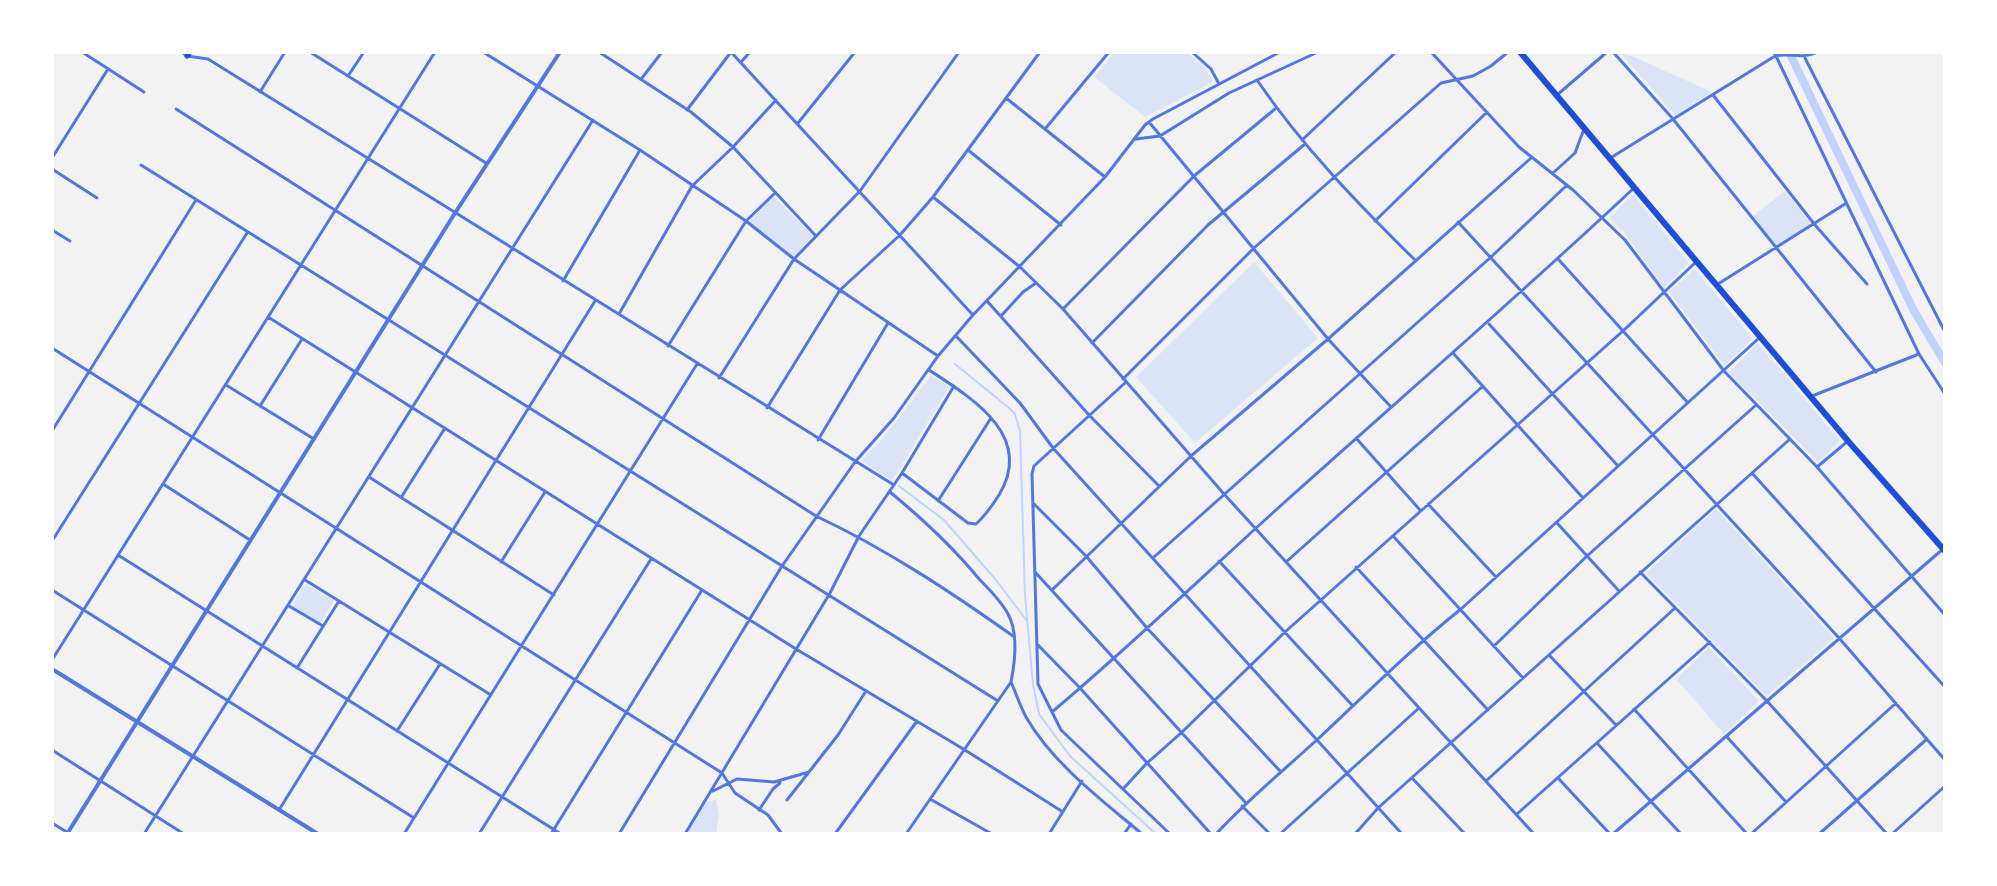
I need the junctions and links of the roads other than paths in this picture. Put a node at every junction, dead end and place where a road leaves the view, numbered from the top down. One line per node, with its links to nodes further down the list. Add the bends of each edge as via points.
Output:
1 (82, 52): 33 (street)
2 (285, 52): 41 (street)
3 (310, 52): 34 (street)
4 (364, 52): 34 (street)
5 (435, 52): 47 (street)
6 (483, 52): 39 (street)
7 (560, 52): 39 (street)
8 (599, 52): 35 (street)
9 (662, 52): 35 (street)
10 (731, 52): 32 (street); 49 (street)
11 (750, 52): 32 (street)
12 (855, 52): 53 (street)
13 (959, 52): 77 (street)
14 (1040, 52): 44 (street)
15 (1109, 52): 56 (street)
16 (1192, 52): 38 (street)
17 (1280, 52): 28 (street)
18 (1318, 52): 37 (street)
19 (1396, 52): 59 (street)
20 (1431, 52): 36 (street)
21 (1508, 52): 36 (street, via 1483,71)
22 (1520, 52): 42 (main road)
23 (1607, 52): 42 (street)
24 (1613, 52): 29 (street)
25 (1766, 52): 30 (street)
26 (1818, 52): 31 (street)
27 (186, 53): 41 (street, via 208,59)
28 (1269, 54): 38 (street)
29 (1618, 54): 51 (street)
30 (1774, 54): 31 (street); 43 (street); 82 (street)
31 (1804, 58): 127 (street)
32 (741, 62): 45 (street)
33 (108, 69): 40 (street); 63 (street)
34 (348, 76): 47 (street)
35 (642, 79): 49 (street)
36 (1458, 79): 50 (street); 73 (street, via 1441,83)
37 (1257, 80): 48 (street); 57 (street)
38 (1219, 84): 54 (street)
39 (537, 85): 52 (street); 67 (street)
40 (144, 92)
41 (260, 92): 66 (street)
42 (1557, 95): 55 (main road)
43 (1713, 95): 51 (street); 91 (street)
44 (1006, 98): 56 (street); 62 (street)
45 (776, 100): 53 (street); 60 (street)
46 (176, 109): 83 (street)
47 (399, 109): 66 (street); 67 (street)
48 (1275, 109): 59 (street); 71 (street)
49 (687, 110): 60 (street)
50 (1487, 112): 64 (street); 88 (street)
51 (1673, 119): 65 (street); 99 (street)
52 (593, 120): 61 (street); 98 (street)
53 (798, 123): 77 (street)
54 (1147, 124): 57 (street); 58 (street)
55 (1584, 127): 65 (main road); 70 (street, via 1575,153)
56 (1045, 129): 72 (street)
57 (1160, 136): 58 (street); 71 (street)
58 (1133, 140): 72 (street)
59 (1304, 142): 73 (street); 84 (street)
60 (733, 147): 75 (street); 78 (street)
61 (640, 150): 75 (street); 108 (street)
62 (968, 150): 79 (street); 90 (street)
63 (53, 154)
64 (1531, 158): 70 (street); 89 (street)
65 (1610, 158): 76 (main road)
66 (368, 159): 83 (street); 85 (street)
67 (487, 163): 85 (street)
68 (141, 165): 81 (street)
69 (52, 169): 80 (street)
70 (1553, 173): 74 (street)
71 (1194, 176): 84 (street); 118 (street)
72 (1105, 177): 90 (street)
73 (1336, 178): 88 (street); 97 (street)
74 (1567, 185): 86 (street); 100 (street)
75 (692, 186): 87 (street); 119 (street)
76 (1635, 187): 86 (street); 104 (main road)
77 (860, 191): 94 (street); 95 (street)
78 (774, 194): 87 (street); 95 (street)
79 (933, 197): 94 (street); 107 (street)
80 (97, 198)
81 (196, 200): 93 (street); 144 (street)
82 (1845, 204): 91 (street); 138 (street)
83 (335, 211): 105 (street); 106 (street)
84 (1223, 212): 97 (street); 132 (street)
85 (455, 213): 98 (street); 106 (street)
86 (1603, 217): 102 (street); 114 (street)
87 (746, 221): 101 (street); 133 (street)
88 (1375, 221): 103 (street)
89 (1458, 222): 100 (street); 103 (street)
90 (1061, 225): 107 (street)
91 (1815, 225): 99 (street); 111 (street)
92 (52, 230): 96 (street)
93 (248, 232): 105 (street); 157 (street)
94 (900, 235): 112 (street); 120 (street)
95 (815, 236): 101 (street)
96 (70, 241)
97 (1254, 248): 131 (street); 149 (street)
98 (512, 249): 108 (street); 115 (street)
99 (1775, 249): 110 (street); 146 (street)
100 (1491, 257): 113 (street); 147 (street)
101 (794, 259): 112 (street); 148 (street)
102 (1559, 259): 113 (street); 126 (street)
103 (1415, 260): 131 (street)
104 (1697, 261): 110 (main road); 114 (street)
105 (301, 265): 122 (street); 123 (street)
106 (422, 266): 115 (street); 123 (street)
107 (1020, 267): 109 (street); 117 (street)
108 (563, 281): 116 (street)
109 (1036, 283): 118 (street); 121 (street)
110 (1718, 284): 129 (main road)
111 (1867, 284)
112 (840, 290): 124 (street); 163 (street)
113 (1523, 292): 125 (street); 140 (street)
114 (1664, 293): 126 (street); 143 (street)
115 (478, 301): 136 (street); 137 (street)
116 (595, 301): 119 (street); 137 (street)
117 (987, 301): 120 (street); 121 (street)
118 (1063, 309): 132 (street)
119 (618, 315): 133 (street)
120 (973, 315): 128 (street)
121 (1001, 316): 164 (street)
122 (268, 317): 130 (street); 150 (street)
123 (389, 320): 136 (street); 145 (street)
124 (888, 322): 139 (street); 175 (street)
125 (1488, 322): 135 (street); 153 (street)
126 (1624, 330): 140 (street); 156 (street)
127 (1945, 332)
128 (956, 336): 139 (street); 177 (street, via 1020,403)
129 (1761, 336): 143 (street); 155 (main road)
130 (302, 339): 145 (street); 159 (street)
131 (1328, 339): 147 (street); 178 (street)
132 (1092, 343): 149 (street)
133 (668, 346): 141 (street)
134 (52, 348): 144 (street)
135 (1453, 353): 152 (street); 161 (street)
136 (445, 354): 160 (street); 162 (street)
137 (562, 354): 160 (street); 166 (street)
138 (1919, 354): 146 (street); 154 (street)
139 (938, 356): 142 (street)
140 (1588, 362): 153 (street); 170 (street)
141 (697, 364): 148 (street); 166 (street)
142 (929, 370): 151 (street); 180 (street)
143 (1724, 371): 156 (street); 158 (street)
144 (89, 372): 157 (street); 169 (street)
145 (355, 372): 162 (street); 173 (street)
146 (1876, 372): 155 (street)
147 (1360, 373): 161 (street); 195 (street)
148 (719, 378): 163 (street)
149 (1124, 380): 164 (street); 178 (street)
150 (226, 385): 159 (street); 171 (street)
151 (954, 386): 165 (street); 187 (street)
152 (1483, 386): 167 (street); 185 (street)
153 (1552, 394): 167 (street); 181 (street)
154 (1945, 394)
155 (1812, 396): 176 (main road)
156 (1688, 403): 170 (street)
157 (139, 404): 171 (street); 213 (street)
158 (1756, 404): 174 (street); 183 (street)
159 (260, 406): 173 (street)
160 (529, 407): 179 (street); 184 (street)
161 (1391, 407): 172 (street)
162 (412, 408): 168 (street); 188 (street)
163 (767, 408): 175 (street)
164 (1089, 415): 177 (street); 191 (street)
165 (991, 418): 198 (street); 198 (street, via 1011,461 1008,479 985,516 968,523)
166 (663, 419): 184 (street); 203 (street)
167 (1517, 425): 197 (street); 201 (street)
168 (445, 428): 179 (street); 196 (street)
169 (52, 431)
170 (1653, 434): 181 (street); 183 (street)
171 (193, 437): 189 (street); 194 (street)
172 (1356, 438): 185 (street); 208 (street)
173 (314, 439): 194 (street)
174 (1790, 439): 182 (street); 186 (street)
175 (818, 440): 180 (street)
176 (1848, 441): 182 (street); 214 (main road)
177 (1053, 448): 200 (street, via 1034,466); 204 (street)
178 (1191, 456): 191 (street); 195 (street)
179 (496, 461): 192 (street); 209 (street)
180 (855, 462): 190 (street); 203 (street)
181 (1618, 466): 197 (street)
182 (1817, 467): 228 (street)
183 (1685, 468): 199 (street); 217 (street)
184 (631, 470): 206 (street); 223 (street)
185 (1386, 472): 202 (street); 222 (street)
186 (1751, 472): 199 (street); 242 (street)
187 (902, 473): 190 (street); 198 (street)
188 (369, 477): 196 (street); 207 (street)
189 (163, 484): 212 (street); 215 (street)
190 (894, 485): 193 (street)
191 (1159, 486): 204 (street)
192 (545, 492): 206 (street); 221 (street)
193 (889, 492): 211 (street); 252 (street, via 934,527 998,600 1010,616)
194 (280, 493): 207 (street); 212 (street)
195 (1224, 494): 208 (street); 218 (street)
196 (401, 498): 209 (street)
197 (1583, 498): 205 (street)
198 (938, 501)
199 (1717, 503): 226 (street); 253 (street)
200 (1034, 504): 216 (street); 225 (street)
201 (1427, 504): 202 (street); 227 (street)
202 (1420, 510): 210 (street)
203 (816, 516): 211 (street); 223 (street)
204 (1121, 522): 216 (street); 218 (street)
205 (1556, 523): 217 (street); 227 (street)
206 (597, 525): 219 (street); 237 (street)
207 (336, 528): 229 (street); 230 (street)
208 (1255, 528): 220 (street); 222 (street)
209 (453, 531): 221 (street); 230 (street)
210 (1392, 535): 224 (street); 243 (street)
211 (859, 536): 235 (street); 252 (street)
212 (250, 540): 245 (street)
213 (52, 541)
214 (1944, 550): 228 (street)
215 (118, 555): 244 (street); 245 (street)
216 (1086, 556): 231 (street); 249 (street)
217 (1587, 556): 234 (street); 258 (street)
218 (1153, 558): 236 (street)
219 (651, 559): 233 (street); 271 (street)
220 (1219, 561): 236 (street); 251 (street)
221 (501, 562): 237 (street)
222 (1286, 562): 238 (street)
223 (782, 566): 235 (street); 247 (street)
224 (1356, 567): 238 (street); 254 (street)
225 (1034, 572): 231 (street); 256 (street)
226 (1640, 572): 234 (street); 241 (street)
227 (1496, 577): 243 (street)
228 (1911, 577): 242 (street); 246 (street)
229 (305, 580): 239 (street); 240 (street)
230 (421, 582): 250 (street); 257 (street)
231 (1053, 589): 262 (street)
232 (52, 590): 244 (street)
233 (702, 590): 247 (street); 288 (street)
234 (1619, 591): 261 (street)
235 (830, 593): 260 (street); 281 (street)
236 (1185, 593): 249 (street); 265 (street)
237 (554, 595): 257 (street)
238 (1321, 600): 251 (street); 269 (street)
239 (339, 601): 248 (street); 250 (street)
240 (289, 606): 248 (street); 259 (street)
241 (1676, 608): 255 (street); 276 (street)
242 (1874, 608): 253 (street); 273 (street)
243 (1461, 609): 254 (street); 258 (street)
244 (84, 610): 263 (street); 266 (street)
245 (206, 611): 259 (street); 266 (street)
246 (1945, 615)
247 (749, 620): 260 (street); 298 (street)
248 (323, 626): 267 (street)
249 (1147, 628): 262 (street); 279 (street)
250 (389, 632): 264 (street); 278 (street)
251 (1285, 632): 265 (street); 284 (street)
252 (1013, 636): 272 (street)
253 (1839, 638): 282 (street); 283 (street)
254 (1422, 640): 269 (street); 287 (street)
255 (1710, 642): 282 (street); 286 (street)
256 (1036, 643): 274 (street); 289 (street, via 1038,684)
257 (522, 646): 271 (street); 277 (street)
258 (1494, 646): 270 (street)
259 (263, 647): 267 (street); 280 (street)
260 (796, 649): 275 (street); 312 (street)
261 (1549, 655): 270 (street); 276 (street)
262 (1116, 658): 274 (street); 294 (street)
263 (52, 660)
264 (440, 664): 277 (street); 293 (street)
265 (1249, 664): 279 (street); 297 (street)
266 (172, 665): 280 (street); 290 (street)
267 (297, 668): 278 (street)
268 (52, 669): 290 (street)
269 (1388, 673): 284 (street); 285 (street)
270 (1523, 678): 287 (street)
271 (575, 680): 288 (street); 324 (street)
272 (1011, 682): 281 (street); 318 (street, via 1041,738)
273 (1945, 687)
274 (1080, 688): 289 (street); 307 (street)
275 (866, 691): 291 (street); 311 (street)
276 (1584, 691): 292 (street); 319 (street)
277 (491, 695): 306 (street)
278 (348, 699): 293 (street); 303 (street)
279 (1213, 699): 294 (street); 310 (street)
280 (229, 701): 303 (street); 304 (street)
281 (998, 701): 302 (street)
282 (1767, 701): 295 (street); 308 (street)
283 (1896, 703): 296 (street); 308 (street)
284 (1353, 706): 297 (street)
285 (1419, 708): 299 (street); 313 (street)
286 (1634, 709): 292 (street); 309 (street)
287 (1488, 710): 299 (street)
288 (626, 712): 298 (street); 340 (street)
289 (1052, 712): 322 (street, via 1061,730)
290 (137, 721): 304 (street); 317 (street)
291 (917, 721): 302 (street); 351 (street)
292 (1616, 725): 300 (street)
293 (397, 731): 306 (street)
294 (1181, 733): 307 (street); 330 (street)
295 (1726, 736): 309 (street); 329 (street)
296 (1927, 739): 305 (street); 327 (street)
297 (1317, 740): 310 (street); 313 (street)
298 (675, 742): 312 (street); 348 (street)
299 (1451, 743): 315 (street); 319 (street)
300 (1597, 743): 314 (street); 328 (street)
301 (52, 750): 317 (street)
302 (965, 750): 325 (street); 334 (street)
303 (313, 755): 332 (street); 337 (street)
304 (193, 757): 332 (street); 336 (street)
305 (1945, 760)
306 (449, 763): 324 (street); 337 (street)
307 (1146, 764): 322 (street); 358 (street)
308 (1826, 766): 327 (street); 329 (street)
309 (1689, 768): 328 (street); 367 (street)
310 (1280, 771): 330 (street)
311 (809, 772): 316 (street); 326 (street)
312 (722, 773): 320 (street); 323 (street)
313 (1348, 774): 331 (street); 360 (street)
314 (1558, 777): 335 (street); 365 (street)
315 (1412, 778): 331 (street); 363 (street)
316 (783, 780): 320 (street); 333 (street)
317 (100, 781): 336 (street); 341 (street)
318 (1082, 781): 334 (street); 339 (street)
319 (1486, 781): 335 (street)
320 (729, 782): 323 (street); 333 (street)
321 (1945, 786): 369 (street)
322 (1123, 789): 357 (street)
323 (710, 793): 349 (street)
324 (502, 796): 340 (street); 346 (street)
325 (930, 799): 352 (street); 353 (street)
326 (787, 800)
327 (1856, 800): 368 (street); 369 (street)
328 (1651, 801): 365 (street); 366 (street)
329 (1786, 802): 367 (street)
330 (1244, 804): 358 (street); 359 (street)
331 (1378, 808): 361 (street); 362 (street)
332 (279, 810): 344 (street)
333 (759, 810): 350 (street)
334 (1063, 812): 354 (street)
335 (1517, 814): 364 (street)
336 (155, 816): 342 (street); 343 (street)
337 (414, 818): 345 (street)
338 (52, 823): 341 (street)
339 (1131, 824): 355 (street); 356 (street)
340 (552, 832): 347 (street)
341 (68, 834)
342 (144, 834)
343 (184, 834)
344 (318, 834)
345 (404, 834)
346 (479, 834)
347 (561, 834)
348 (619, 834)
349 (685, 834)
350 (782, 834)
351 (835, 834)
352 (906, 834)
353 (992, 834)
354 (1049, 834)
355 (1124, 834)
356 (1142, 834)
357 (1170, 834)
358 (1213, 834)
359 (1270, 834)
360 (1280, 834)
361 (1355, 834)
362 (1402, 834)
363 (1465, 834)
364 (1534, 834)
365 (1611, 834)
366 (1681, 834)
367 (1749, 834)
368 (1819, 834)
369 (1889, 834)

